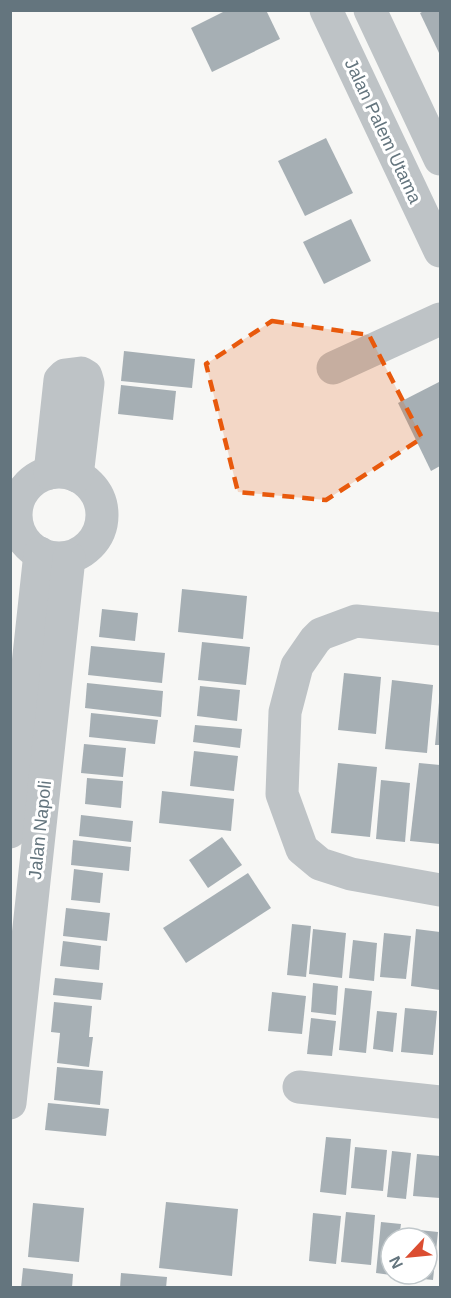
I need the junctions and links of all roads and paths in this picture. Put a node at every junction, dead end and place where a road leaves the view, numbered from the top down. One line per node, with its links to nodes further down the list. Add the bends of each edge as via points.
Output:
1 (326, 10): 4 (street, Jalan Palem Utama)
2 (370, 10): 3 (street)
3 (441, 159)
4 (441, 251)
5 (441, 319): 6 (street)
6 (333, 368)
7 (41, 481): 8 (street, Jalan Napoli, via 18,501 17,509); 8 (street, Jalan Napoli, via 89,484 98,496 102,524 88,548)
8 (35, 543): 10 (street, Jalan Napoli); 14 (street, Jalan Napoli)
9 (441, 630): 11 (street, via 356,621 315,640 297,666 285,712 282,794 302,849 320,864 351,874)
10 (10, 832)
11 (441, 890)
12 (299, 1087): 13 (street)
13 (441, 1102)
14 (10, 1103)

